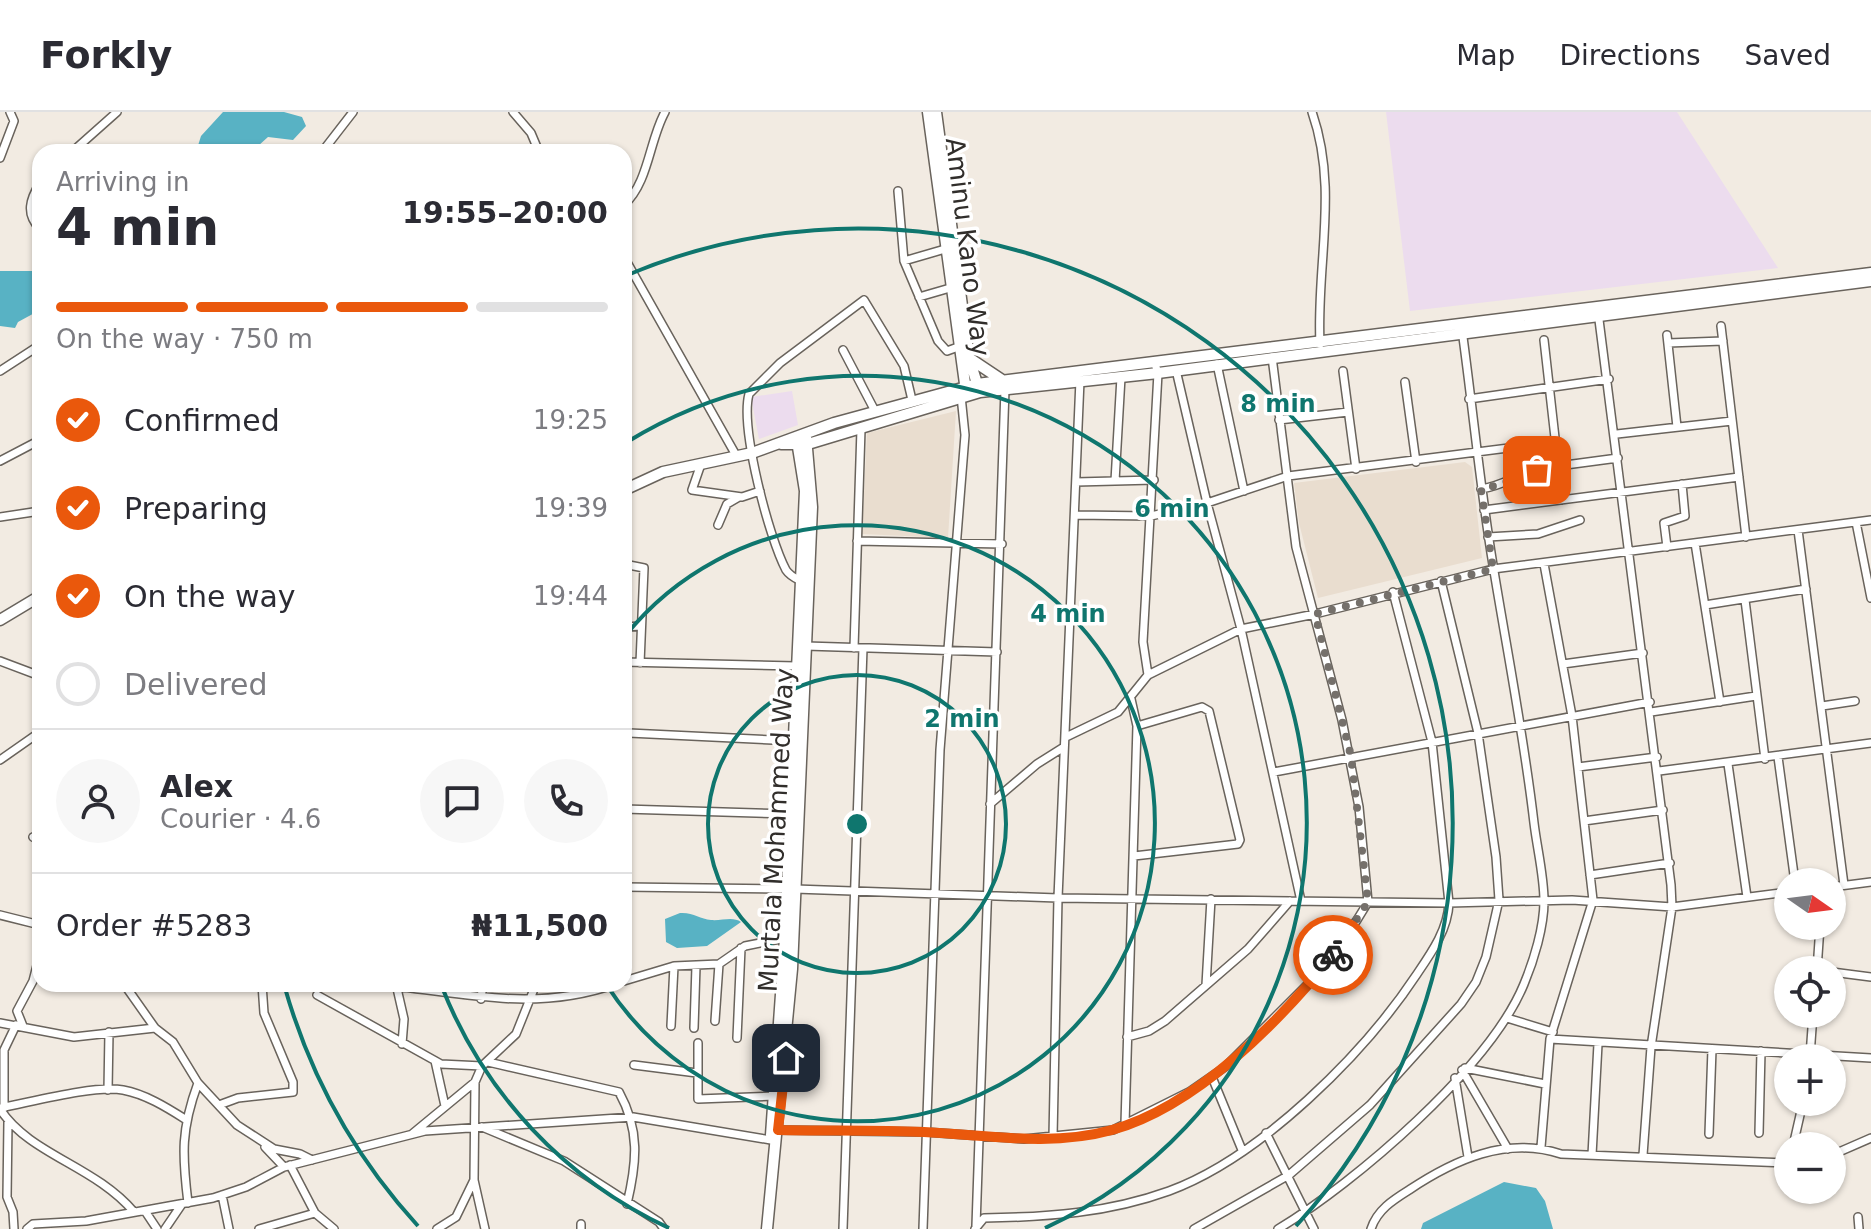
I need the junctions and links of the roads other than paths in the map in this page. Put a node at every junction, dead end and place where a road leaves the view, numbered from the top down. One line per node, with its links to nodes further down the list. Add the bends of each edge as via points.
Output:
1 (117, 112): 9 (street)
2 (353, 112): 10 (street)
3 (513, 112): 11 (street)
4 (665, 112): 14 (street)
5 (928, 112): 17 (main road, Aminu Kano Way)
6 (936, 112): 34 (main road, Aminu Kano Way)
7 (1312, 112): 29 (street, via 1322,143 1327,236)
8 (13, 113): 12 (street)
9 (81, 144)
10 (328, 144)
11 (536, 144)
12 (0, 158)
13 (898, 191): 18 (street)
14 (632, 196)
15 (32, 198): 16 (street)
16 (32, 217)
17 (945, 249): 18 (street); 22 (main road, Aminu Kano Way)
18 (904, 261): 23 (street)
19 (632, 271): 67 (street)
20 (1871, 273): 24 (main road)
21 (1871, 281): 24 (main road)
22 (950, 288): 23 (street); 30 (main road, Aminu Kano Way)
23 (919, 297): 30 (street, via 942,346 947,351)
24 (1598, 311): 26 (main road); 45 (street)
25 (1721, 326): 28 (street)
26 (1462, 328): 29 (main road); 52 (street)
27 (1544, 340): 49 (street)
28 (1723, 341): 57 (street); 58 (street, via 1667,339)
29 (1320, 346): 33 (main road)
30 (958, 347): 39 (main road, Aminu Kano Way)
31 (32, 350): 40 (street)
32 (843, 350): 54 (street)
33 (1271, 352): 35 (main road); 38 (main road); 56 (street)
34 (969, 358): 47 (main road); 48 (main road, Aminu Kano Way)
35 (1202, 360): 37 (main road); 38 (main road)
36 (1154, 361): 37 (main road); 42 (street); 43 (main road)
37 (1175, 364): 42 (main road); 89 (street)
38 (1217, 364): 85 (street)
39 (961, 367): 50 (main road); 51 (main road, Aminu Kano Way)
40 (0, 371)
41 (1343, 371): 55 (street)
42 (1158, 373): 44 (main road); 78 (street)
43 (1080, 375): 44 (main road); 47 (main road); 80 (street)
44 (1121, 377): 79 (street)
45 (1609, 379): 49 (street); 60 (street)
46 (1405, 382): 70 (street)
47 (1004, 384): 48 (main road); 105 (street)
48 (978, 388): 51 (main road)
49 (1551, 388): 52 (street); 63 (street)
50 (947, 392): 51 (main road); 53 (main road)
51 (964, 393): 59 (main road); 103 (street)
52 (1469, 399): 66 (street)
53 (912, 400): 54 (main road); 65 (street, via 904,366 864,300 780,363 749,394)
54 (875, 411): 62 (main road)
55 (1348, 412): 56 (street); 74 (street)
56 (1279, 420): 76 (street)
57 (1732, 421): 58 (street); 77 (street)
58 (1677, 427): 60 (street)
59 (861, 429): 61 (main road); 102 (street)
60 (1617, 434): 68 (street)
61 (826, 438): 62 (main road); 72 (main road)
62 (802, 439): 65 (main road); 72 (main road, Murtala Mohammed Way); 111 (main road, Murtala Mohammed Way)
63 (1555, 442): 66 (street); 73 (street)
64 (32, 444): 69 (street)
65 (752, 453): 67 (main road); 84 (street)
66 (1475, 454): 70 (street); 83 (street)
67 (737, 457): 71 (main road)
68 (1618, 458): 73 (street); 86 (street)
69 (0, 461)
70 (1416, 462): 74 (street)
71 (701, 464): 82 (main road, via 663,472); 87 (street, via 692,490)
72 (810, 466): 124 (main road, Murtala Mohammed Way)
73 (1558, 466): 88 (street)
74 (1356, 469): 76 (street)
75 (1537, 470): 83 (street)
76 (1288, 476): 85 (street); 119 (street, via 1296,547)
77 (1739, 477): 81 (street); 101 (street)
78 (1154, 480): 79 (street); 93 (street)
79 (1115, 481): 80 (street)
80 (1076, 482): 92 (street)
81 (1682, 484): 86 (street); 106 (street, via 1685,516 1664,523)
82 (632, 486)
83 (1481, 489): 90 (street)
84 (760, 491): 87 (street); 111 (street, via 787,572)
85 (1244, 491): 89 (street)
86 (1623, 491): 88 (street); 107 (street)
87 (742, 497): 98 (street, via 727,504)
88 (1562, 500): 90 (street)
89 (1207, 503): 93 (street); 123 (street)
90 (1484, 510): 100 (street)
91 (32, 512): 94 (street)
92 (1075, 515): 93 (street); 149 (street)
93 (1151, 516): 136 (street, via 1143,642)
94 (0, 517)
95 (1580, 520): 100 (street, via 1538,534)
96 (1871, 520): 97 (street)
97 (1856, 522): 99 (street); 115 (street)
98 (718, 525)
99 (1798, 530): 101 (street); 113 (street)
100 (1488, 537): 110 (street)
101 (1746, 537): 104 (street)
102 (857, 541): 103 (street); 125 (street)
103 (957, 542): 105 (street); 127 (street)
104 (1695, 543): 106 (street); 118 (street)
105 (1002, 544): 128 (street)
106 (1667, 547): 107 (street)
107 (1630, 551): 108 (street); 129 (street)
108 (1544, 564): 110 (street); 133 (street)
109 (632, 566): 121 (street, via 644,568)
110 (1493, 569): 112 (street); 146 (street)
111 (801, 581): 134 (main road, Murtala Mohammed Way)
112 (1441, 581): 114 (street); 148 (street)
113 (1806, 589): 117 (street); 142 (street)
114 (1393, 592): 119 (street); 152 (street)
115 (1871, 598)
116 (32, 600): 120 (main road)
117 (1745, 600): 118 (street); 137 (street)
118 (1705, 605): 141 (street)
119 (1315, 614): 123 (street); 156 (street)
120 (1, 616)
121 (641, 626): 122 (street); 132 (street)
122 (632, 627)
123 (1241, 629): 136 (street); 164 (street)
124 (806, 646): 125 (street); 178 (main road, Murtala Mohammed Way)
125 (854, 648): 126 (street)
126 (863, 648): 127 (street); 179 (street)
127 (948, 651): 128 (street); 180 (street)
128 (997, 652): 165 (street)
129 (1643, 653): 133 (street); 140 (street)
130 (0, 661): 135 (street)
131 (632, 662): 132 (street)
132 (640, 663): 134 (street)
133 (1563, 664): 144 (street)
134 (796, 666): 151 (main road, Murtala Mohammed Way)
135 (32, 673)
136 (1148, 675): 138 (street)
137 (1756, 696): 141 (street); 159 (street)
138 (1131, 699): 145 (street); 149 (street, via 1110,718)
139 (1855, 701): 142 (street)
140 (1650, 702): 143 (street); 144 (street)
141 (1720, 702): 143 (street)
142 (1822, 706): 155 (street)
143 (1651, 712): 157 (street)
144 (1572, 716): 146 (street); 162 (street)
145 (1137, 726): 170 (street); 170 (street, via 1202,707 1209,711 1240,840)
146 (1523, 726): 148 (street); 191 (street)
147 (632, 733): 151 (street)
148 (1478, 733): 152 (street); 187 (street)
149 (1066, 737): 154 (street)
150 (32, 738): 160 (street)
151 (794, 741): 168 (main road, Murtala Mohammed Way)
152 (1432, 742): 156 (street); 193 (street)
153 (1871, 743): 155 (street)
154 (1064, 747): 165 (street); 184 (street)
155 (1828, 748): 158 (street); 173 (street)
156 (1351, 756): 164 (street); 192 (street)
157 (1657, 757): 162 (street); 163 (street)
158 (1778, 757): 159 (street); 172 (street)
159 (1765, 759): 161 (street)
160 (0, 760)
161 (1728, 764): 163 (street); 183 (street)
162 (1578, 767): 169 (street)
163 (1659, 771): 167 (street)
164 (1274, 772): 190 (street)
165 (990, 805): 182 (street)
166 (632, 809): 168 (street)
167 (1663, 810): 169 (street); 171 (street)
168 (791, 814): 178 (main road, Murtala Mohammed Way)
169 (1584, 821): 174 (street)
170 (1134, 856): 185 (street)
171 (1670, 863): 174 (street); 194 (street)
172 (1793, 868)
173 (1842, 868)
174 (1590, 875): 188 (street)
175 (1871, 882): 176 (street)
176 (1846, 885)
177 (632, 887): 178 (street)
178 (791, 889): 179 (street); 197 (main road, Murtala Mohammed Way); 257 (main road, Murtala Mohammed Way, via 789,1028)
179 (855, 891): 180 (street); 258 (street)
180 (933, 893): 182 (street); 259 (street)
181 (1774, 894): 183 (street)
182 (985, 896): 184 (street); 264 (street)
183 (1747, 897): 194 (street)
184 (1058, 898): 185 (street); 265 (street)
185 (1133, 898): 186 (street); 226 (street)
186 (1211, 899): 189 (street); 206 (street)
187 (1499, 900): 191 (street); 193 (street); 279 (street, via 1486,957 1461,1004 1370,1105)
188 (1593, 900): 191 (street); 194 (street); 225 (street)
189 (1290, 901): 190 (street); 206 (street, via 1248,949)
190 (1301, 901): 192 (street)
191 (1544, 901): 217 (street, via 1525,982)
192 (1368, 902): 193 (street); 242 (street, via 1314,978)
193 (1449, 903): 260 (street, via 1447,922 1434,948 1396,1006 1340,1069)
194 (1672, 907): 231 (street)
195 (0, 915): 196 (street)
196 (32, 923)
197 (785, 938): 198 (street); 248 (main road, Murtala Mohammed Way)
198 (741, 948): 199 (street); 227 (street)
199 (719, 964): 201 (street); 218 (street)
200 (674, 966): 201 (street); 204 (street); 221 (street)
201 (696, 966): 223 (street)
202 (1846, 974): 203 (street)
203 (1871, 977)
204 (632, 979)
205 (32, 983): 220 (street, via 17,1011)
206 (1206, 985): 226 (street, via 1157,1027)
207 (130, 992): 222 (street)
208 (263, 992): 249 (street, via 264,1013 293,1092)
209 (398, 992): 229 (street, via 404,1019)
210 (438, 992): 215 (street)
211 (482, 992): 215 (street)
212 (532, 992): 216 (street)
213 (585, 992): 216 (street)
214 (317, 995): 229 (street)
215 (481, 999): 216 (street)
216 (528, 1001): 238 (street, via 516,1034)
217 (1507, 1018): 225 (street); 240 (street)
218 (715, 1021)
219 (0, 1023): 220 (street)
220 (20, 1026): 224 (street, via 74,1037); 251 (street, via 4,1050)
221 (671, 1026)
222 (155, 1028): 224 (street); 245 (street, via 173,1042)
223 (694, 1028)
224 (109, 1032): 247 (street)
225 (1552, 1035): 230 (street); 246 (street)
226 (1127, 1037): 255 (street)
227 (737, 1038)
228 (698, 1043): 241 (street)
229 (402, 1044): 237 (street)
230 (1598, 1044): 231 (street); 273 (street)
231 (1651, 1047): 232 (street); 274 (street)
232 (1712, 1049): 233 (street); 263 (street)
233 (1761, 1051): 234 (street); 261 (street)
234 (1774, 1052)
235 (1846, 1057): 236 (street)
236 (1871, 1058)
237 (435, 1061): 238 (street, via 451,1066); 250 (street)
238 (485, 1064): 244 (street); 252 (street, via 617,1090)
239 (634, 1065): 241 (street)
240 (1463, 1069): 243 (street); 246 (street); 270 (street)
241 (697, 1073): 248 (street, via 698,1099)
242 (1212, 1077): 255 (street); 272 (street)
243 (1455, 1078): 275 (street); 286 (street, via 1361,1171)
244 (475, 1082): 250 (street); 256 (street)
245 (198, 1083): 249 (street); 253 (street)
246 (1545, 1084): 269 (street)
247 (108, 1090): 251 (street); 253 (street, via 161,1104)
248 (774, 1096): 267 (main road, Murtala Mohammed Way)
249 (219, 1105): 268 (street)
250 (445, 1106): 262 (street)
251 (1, 1108): 254 (street)
252 (633, 1117): 256 (street); 267 (street); 283 (street, via 636,1163)
253 (185, 1119): 282 (street)
254 (8, 1122): 285 (street, via 104,1181); 290 (street, via 7,1197)
255 (1125, 1124): 265 (street)
256 (477, 1126): 262 (street); 280 (street); 283 (street, via 564,1161)
257 (778, 1130): 258 (street); 301 (main road, Murtala Mohammed Way)
258 (847, 1131): 259 (street); 302 (street)
259 (925, 1132): 264 (street); 303 (street)
260 (1266, 1133): 272 (street); 279 (street)
261 (1759, 1133)
262 (412, 1134): 276 (street)
263 (1709, 1134)
264 (977, 1136): 265 (street); 289 (street)
265 (1053, 1137)
266 (1871, 1138): 271 (street)
267 (771, 1140): 300 (main road, Murtala Mohammed Way)
268 (261, 1142): 276 (street); 278 (street)
269 (1541, 1147): 270 (street); 273 (street)
270 (1508, 1149): 275 (street)
271 (1846, 1149)
272 (1242, 1150): 289 (street, via 1172,1190 1127,1205 1064,1216 984,1218)
273 (1592, 1155): 274 (street)
274 (1643, 1155): 277 (street)
275 (1468, 1157): 307 (street, via 1394,1200)
276 (312, 1160): 278 (street)
277 (1774, 1162)
278 (287, 1166): 281 (street); 287 (street)
279 (1289, 1175): 286 (street); 304 (street)
280 (474, 1180): 297 (street, via 456,1217); 298 (street)
281 (222, 1195): 282 (street); 294 (street)
282 (185, 1203): 284 (street); 293 (street)
283 (627, 1204): 299 (street)
284 (145, 1211): 285 (street); 292 (street)
285 (134, 1212): 291 (street)
286 (1305, 1212): 305 (street); 306 (street)
287 (315, 1213): 295 (street); 296 (street)
288 (1858, 1217): 308 (street)
289 (975, 1228)
290 (14, 1229)
291 (27, 1229)
292 (157, 1229)
293 (165, 1229)
294 (229, 1229)
295 (259, 1229)
296 (334, 1229)
297 (437, 1229)
298 (485, 1229)
299 (664, 1229)
300 (760, 1229)
301 (767, 1229)
302 (843, 1229)
303 (923, 1229)
304 (1194, 1229)
305 (1278, 1229)
306 (1314, 1229)
307 (1371, 1229)
308 (1859, 1229)

